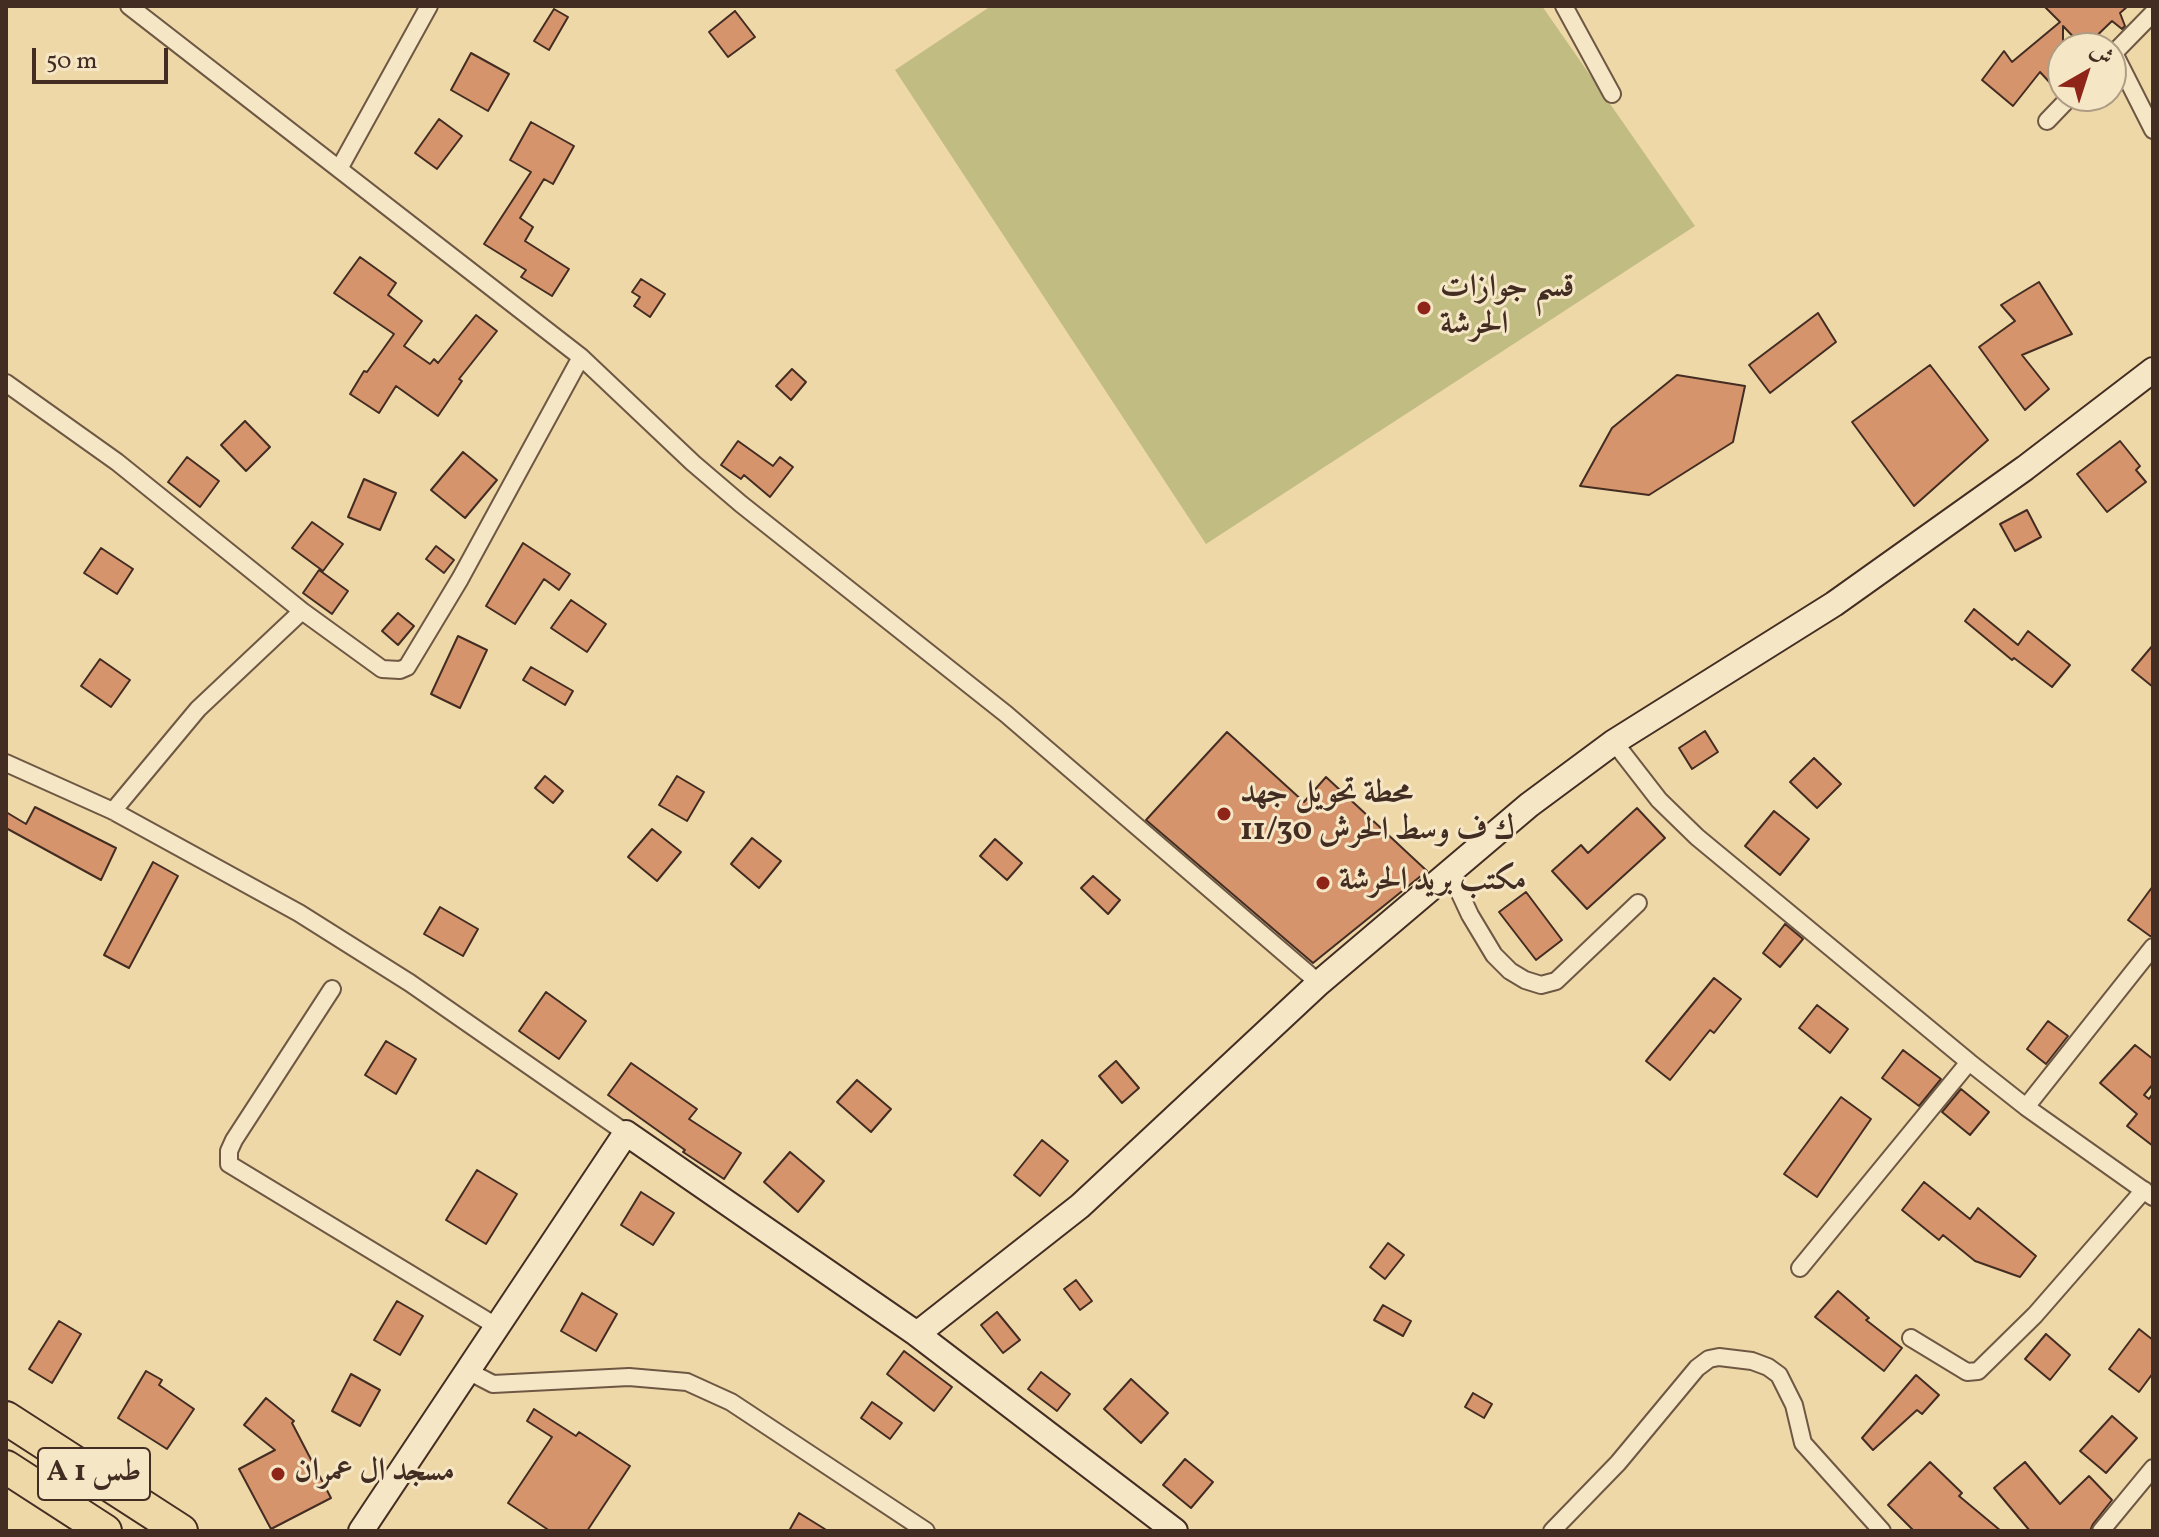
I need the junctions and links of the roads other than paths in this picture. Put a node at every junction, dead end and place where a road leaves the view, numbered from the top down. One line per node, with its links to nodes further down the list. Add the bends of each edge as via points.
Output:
1 (129, 6): 11 (street)
2 (429, 6): 11 (street)
3 (1564, 6): 7 (street)
4 (2153, 13): 5 (street)
5 (2127, 39)
6 (2127, 82): 10 (street)
7 (1612, 94)
8 (2056, 112): 9 (street)
9 (2047, 121)
10 (2153, 130)
11 (339, 169): 12 (street)
12 (581, 357): 15 (street, via 407,667 382,669); 22 (street, via 741,504 1006,714)
13 (2153, 370): 16 (street, via 1834,604)
14 (6, 383): 15 (street, via 117,462)
15 (302, 611): 18 (street, via 198,709)
16 (1614, 742): 19 (street); 24 (street, via 1659,800 1697,837)
17 (6, 763): 18 (street)
18 (113, 811): 26 (street, via 299,913)
19 (1449, 870): 20 (street, via 1494,955 1517,976 1541,985 1556,981); 22 (street)
20 (1638, 903)
21 (2153, 947): 25 (street)
22 (1319, 983): 30 (street, via 1080,1206)
23 (332, 989): 29 (street, via 234,1140 229,1164)
24 (1969, 1062): 25 (street); 28 (street)
25 (2026, 1107): 27 (street)
26 (626, 1133): 29 (street); 30 (street)
27 (2149, 1193): 31 (street, via 1978,1371 1967,1372)
28 (1800, 1268)
29 (496, 1326): 32 (street)
30 (917, 1334): 40 (street)
31 (1911, 1338)
32 (466, 1370): 38 (street); 39 (street, via 493,1384 629,1377 687,1382 731,1402)
33 (6, 1418): 37 (highway, A 1 طس)
34 (6, 1467): 36 (highway)
35 (2153, 1468): 43 (street)
36 (105, 1531)
37 (181, 1531)
38 (361, 1531)
39 (926, 1531)
40 (1175, 1531)
41 (1552, 1531): 42 (street, via 1618,1463 1697,1368 1719,1357 1752,1361 1779,1375 1794,1405 1803,1443)
42 (1882, 1531)
43 (2101, 1531)

